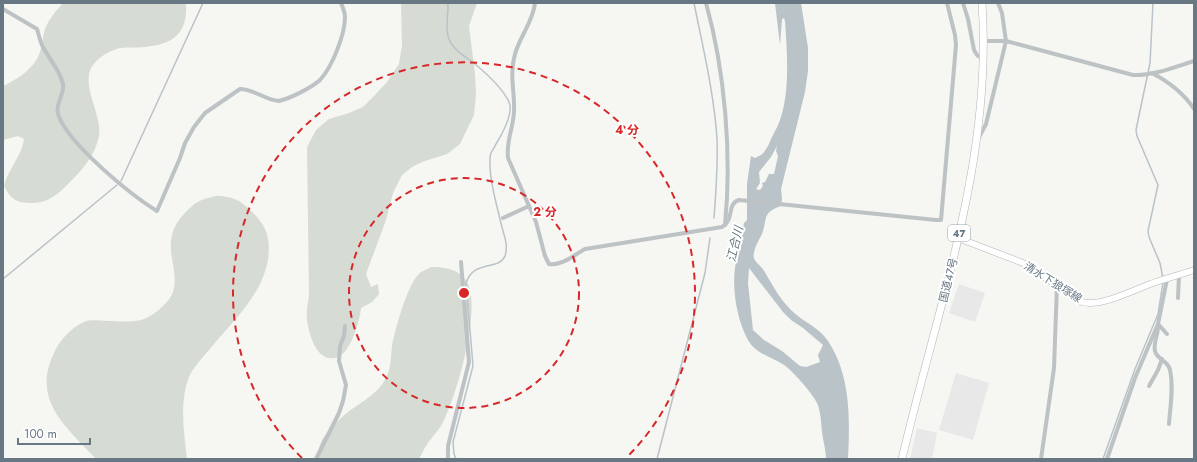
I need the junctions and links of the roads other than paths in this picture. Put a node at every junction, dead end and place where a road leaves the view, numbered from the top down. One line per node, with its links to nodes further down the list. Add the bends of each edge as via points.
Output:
1 (341, 3): 8 (street, via 344,25 330,66 319,80 312,86 279,101 240,89 205,113 185,143 157,211 117,181 68,134 58,112 63,86 37,29)
2 (535, 3): 16 (street, via 532,17 514,56 514,112 506,148)
3 (706, 3): 18 (street, via 716,47 728,156)
4 (947, 3): 18 (street, via 956,45 940,220 739,200 732,204 730,219)
5 (963, 3): 11 (street, via 974,50)
6 (982, 3): 9 (highway, 国道47号 / 47)
7 (998, 3): 10 (street)
8 (3, 9)
9 (984, 41): 10 (street); 11 (highway, 国道47号 / 47)
10 (1006, 41): 13 (street, via 1122,73); 15 (street, via 986,124)
11 (983, 59): 15 (highway, 国道47号 / 47)
12 (1194, 61): 13 (street)
13 (1149, 74): 14 (street, via 1175,87)
14 (1194, 109)
15 (977, 142): 19 (highway, 国道47号 / 47)
16 (529, 206): 17 (street); 18 (street, via 545,256 549,264 553,265 585,249)
17 (503, 218)
18 (724, 225)
19 (958, 238): 24 (main road, 清水下狼塚線, via 1023,263); 34 (highway, 国道47号 / 47)
20 (461, 262): 33 (street, via 469,362 448,446)
21 (1194, 270): 22 (main road, 清水下狼塚線)
22 (1179, 275): 23 (main road, 清水下狼塚線); 25 (street)
23 (1164, 280): 24 (main road, 清水下狼塚線, via 1136,291 1088,304); 26 (street)
24 (1057, 286): 35 (street, via 1054,368)
25 (1178, 298)
26 (1158, 324): 28 (street); 29 (street, via 1155,351); 36 (street, via 1135,378)
27 (345, 326): 32 (street, via 339,361 346,385 343,401)
28 (1167, 334)
29 (1162, 359): 30 (street); 31 (street, via 1171,371)
30 (1149, 386)
31 (1170, 424)
32 (316, 459)
33 (448, 459)
34 (902, 459)
35 (1041, 459)
36 (1107, 459)

